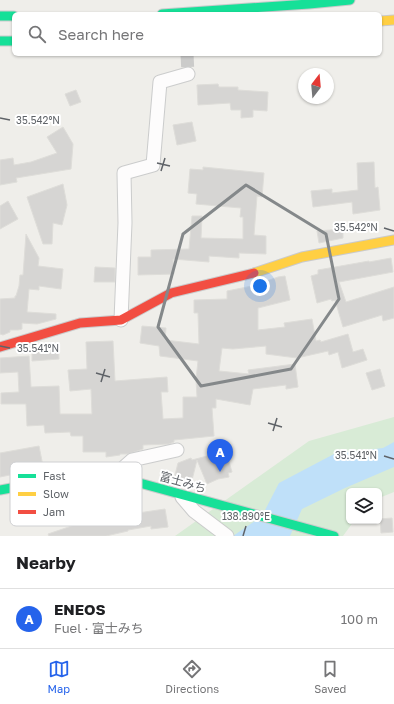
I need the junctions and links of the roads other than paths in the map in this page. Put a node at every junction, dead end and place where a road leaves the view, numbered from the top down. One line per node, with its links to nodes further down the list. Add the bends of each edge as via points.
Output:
1 (350, 0): 2 (main road)
2 (191, 12)
3 (0, 16): 4 (main road)
4 (12, 16)
5 (394, 20): 6 (main road)
6 (382, 21)
7 (0, 41): 8 (main road)
8 (12, 41)
9 (188, 74): 11 (street, via 160,82 153,165 124,173 125,223)
10 (394, 240): 11 (main road, via 302,257 248,275 172,293)
11 (121, 320): 12 (main road, via 80,323)
12 (0, 346)
13 (177, 450): 14 (street)
14 (130, 462)
15 (142, 484): 18 (main road, 富士みち)
16 (10, 488): 17 (main road, 富士みち)
17 (0, 490)
18 (180, 494): 19 (street, via 194,510); 20 (main road, 富士みち)
19 (228, 536)
20 (334, 536)

